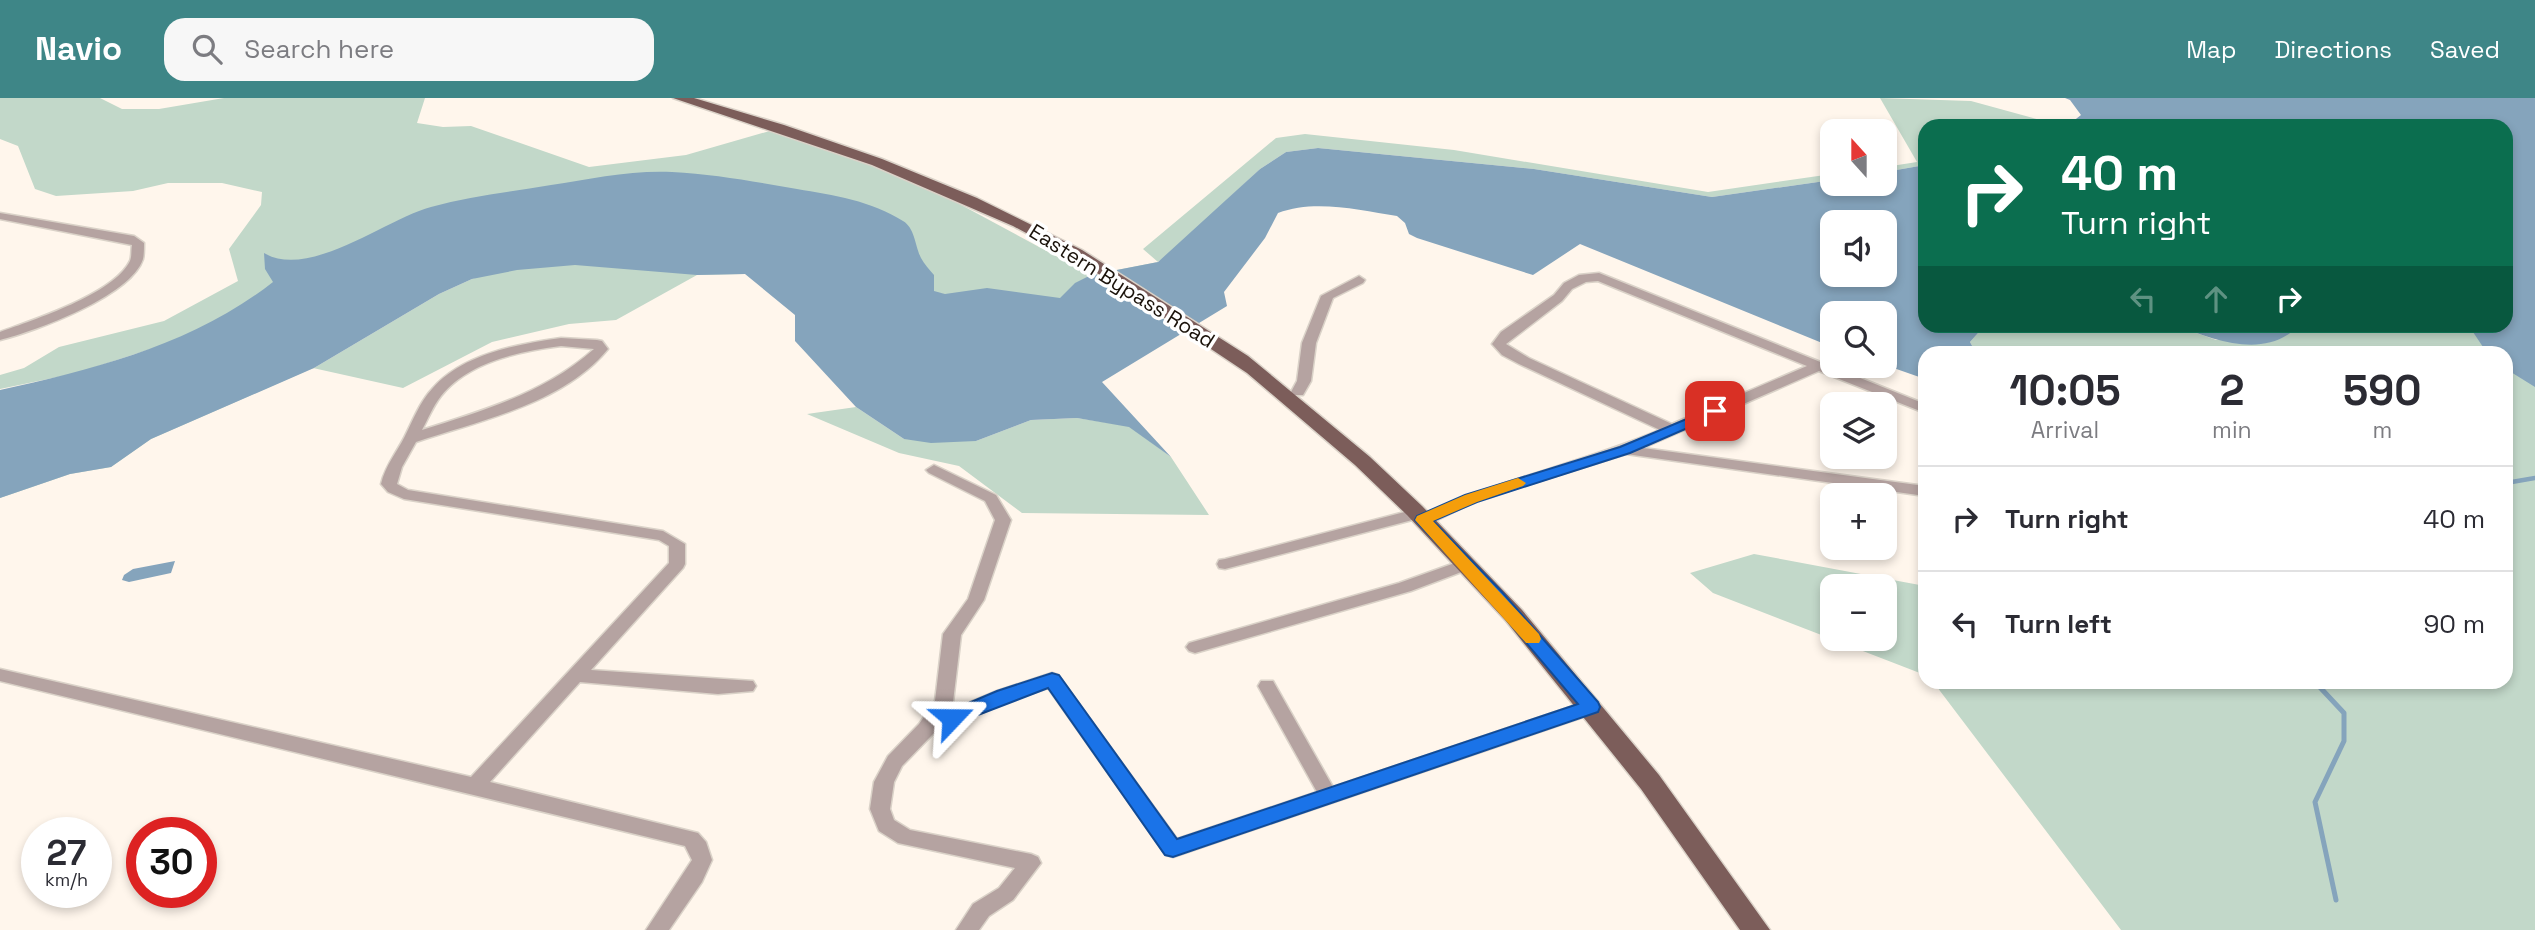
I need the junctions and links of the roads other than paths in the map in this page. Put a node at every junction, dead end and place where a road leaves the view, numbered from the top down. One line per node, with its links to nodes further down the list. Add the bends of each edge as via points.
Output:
1 (680, 98): 4 (main road, Eastern Bypass Road, via 785,128 951,191)
2 (707, 98): 4 (main road, Eastern Bypass Road, via 873,149 961,185)
3 (0, 216): 6 (street, via 131,239 139,249 130,272 98,295)
4 (1075, 247): 7 (main road, Eastern Bypass Road)
5 (1359, 281): 9 (street, via 1327,296 1309,343)
6 (0, 336)
7 (1242, 354): 9 (main road, Eastern Bypass Road); 13 (main road, Eastern Bypass Road)
8 (1819, 366): 10 (street); 11 (street); 11 (street, via 1599,278 1583,278 1568,286 1499,344 1524,361)
9 (1298, 393): 13 (main road, Eastern Bypass Road)
10 (1918, 406)
11 (1672, 430): 14 (street)
12 (411, 439): 12 (street, via 434,395 468,369 555,342 586,341 601,349 573,374 529,397); 22 (street, via 390,474 389,484 404,494 663,536 677,544 677,564)
13 (1343, 443): 17 (main road, Eastern Bypass Road)
14 (1625, 450): 16 (street); 17 (street)
15 (934, 470): 26 (street, via 991,498 1003,520 976,600 952,634 944,702)
16 (1918, 490)
17 (1420, 517): 18 (street); 19 (main road, Eastern Bypass Road)
18 (1225, 564)
19 (1466, 564): 20 (street, via 1405,587); 25 (main road, Eastern Bypass Road)
20 (1195, 647)
21 (0, 675): 27 (street)
22 (576, 675): 23 (street); 27 (street)
23 (747, 686)
24 (1267, 686): 28 (street)
25 (1591, 707): 28 (street); 31 (main road, Eastern Bypass Road)
26 (926, 729): 28 (street, via 1052,680 1173,849); 30 (street, via 895,761 884,782 880,809 886,825 905,837 1031,863 1006,894 981,910)
27 (475, 786): 29 (street, via 691,839 702,860)
28 (1328, 795)
29 (657, 930)
30 (967, 930)
31 (1756, 930)

